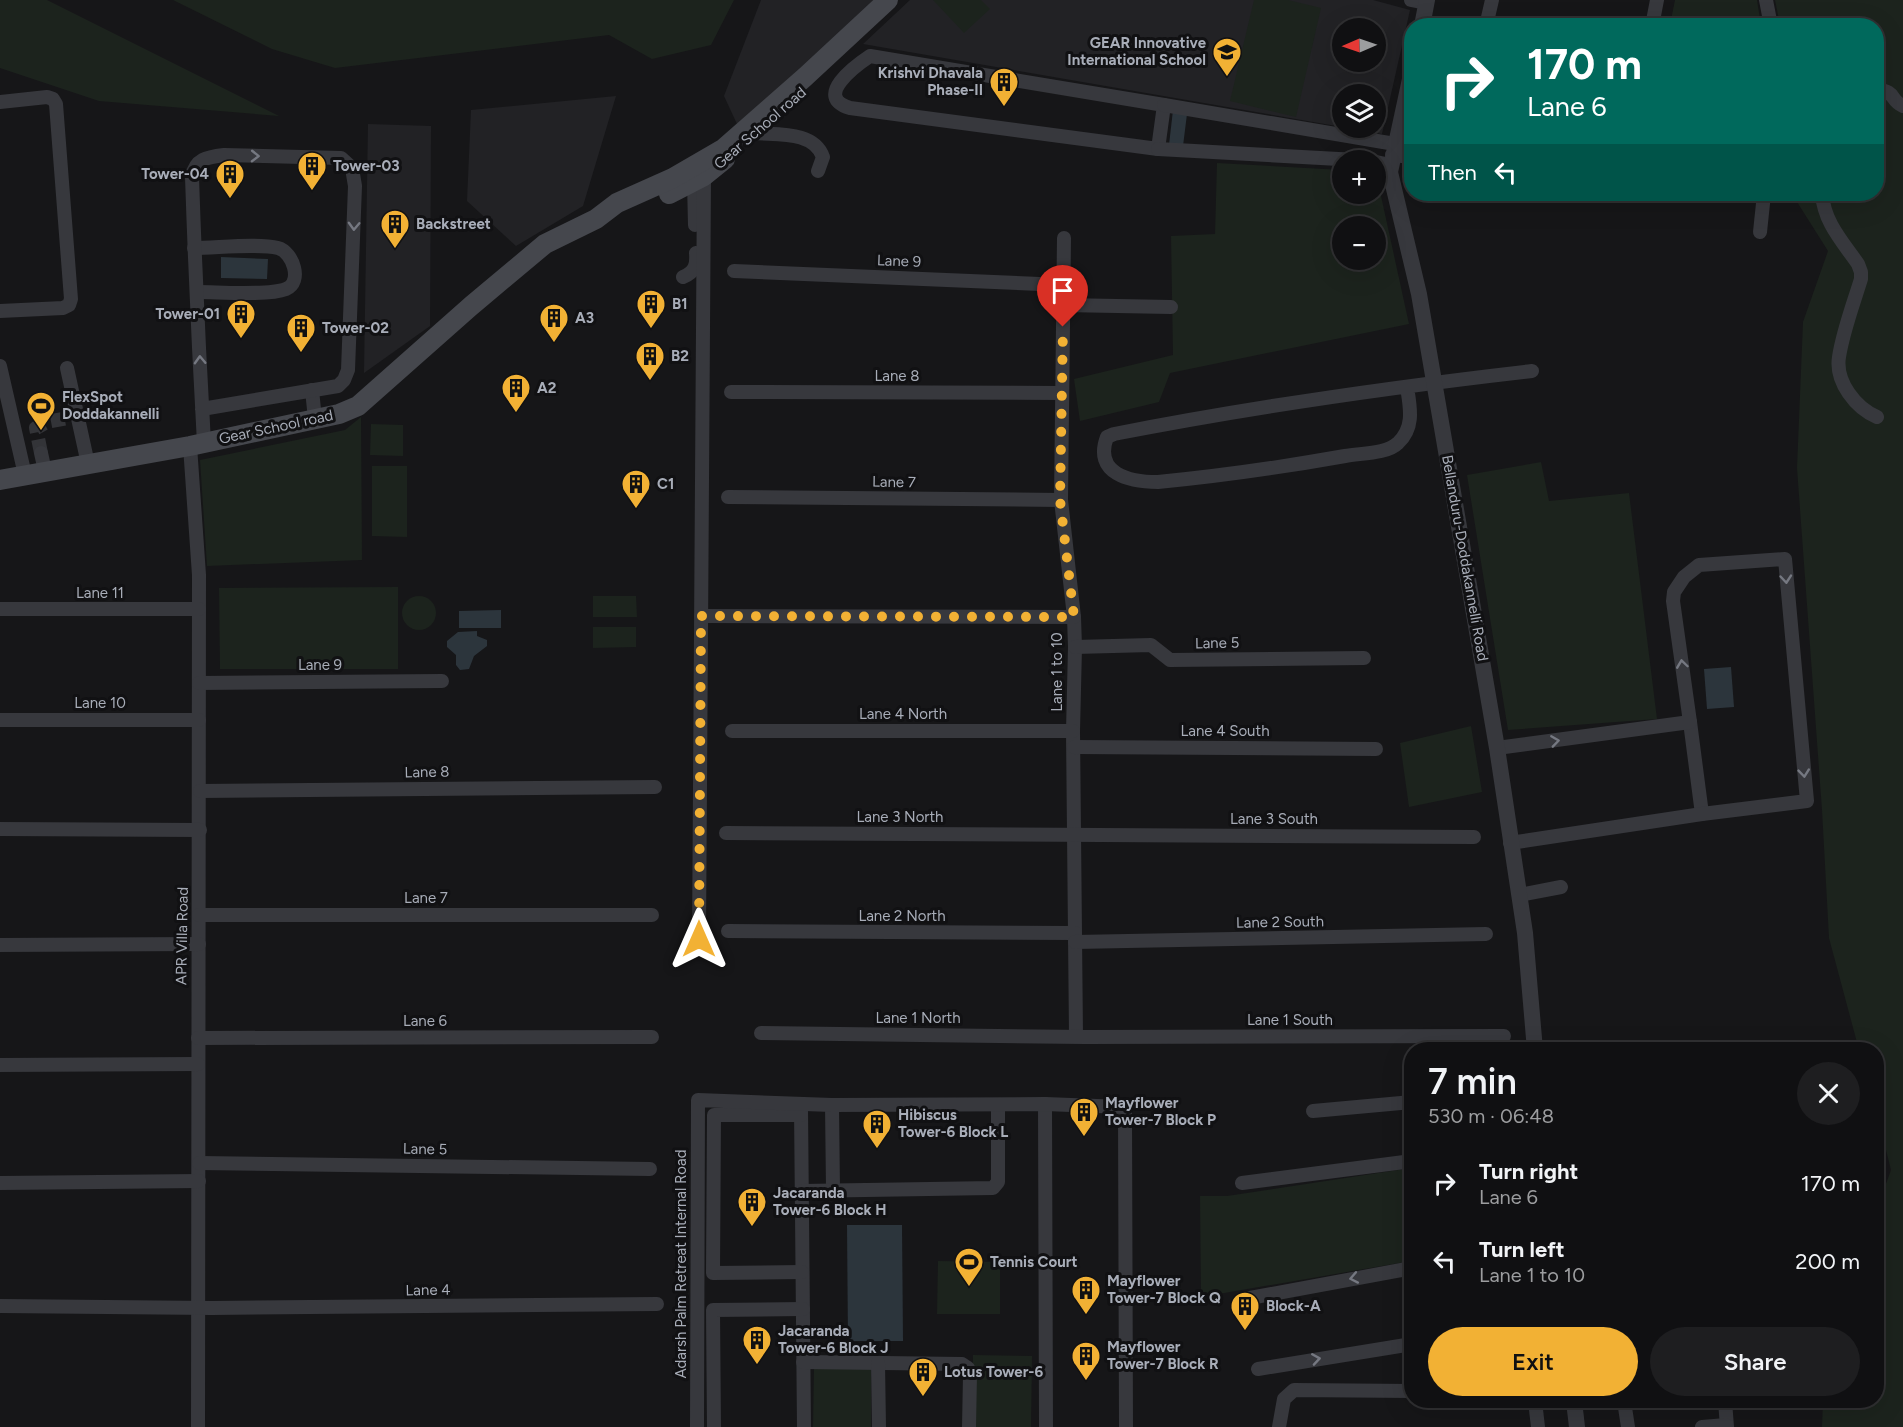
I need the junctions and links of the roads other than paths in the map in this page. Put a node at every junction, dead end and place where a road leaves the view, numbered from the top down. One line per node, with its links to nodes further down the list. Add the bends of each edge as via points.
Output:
1 (888, 0): 11 (main road, Gear School road)
2 (902, 0): 11 (main road, Gear School road)
3 (1492, 0): 8 (street)
4 (1658, 0): 9 (street)
5 (1766, 0): 10 (street)
6 (1421, 1): 7 (street)
7 (1422, 18)
8 (1488, 18)
9 (1654, 18)
10 (1769, 18)
11 (835, 66): 15 (street, via 870,56); 17 (main road, Gear School road); 18 (street, via 836,98 840,105 850,108); 22 (main road, Gear School road, via 731,142)
12 (1884, 90): 16 (street)
13 (1404, 99): 19 (street, Bellanduru-Doddakannelli Road)
14 (0, 102): 28 (street, via 47,97 56,104)
15 (1164, 105): 18 (street); 19 (street)
16 (1903, 106)
17 (755, 133): 22 (main road, Gear School road); 23 (street, via 804,138 815,143 822,157)
18 (1158, 149): 21 (street)
19 (1388, 156): 20 (street); 42 (street, Bellanduru-Doddakannelli Road)
20 (1404, 157)
21 (1332, 159)
22 (707, 169): 26 (main road, Gear School road, via 673,178 617,203); 26 (main road, Gear School road, via 619,217); 33 (street, via 696,262); 58 (street)
23 (819, 171)
24 (1763, 201): 29 (street)
25 (1822, 201): 48 (street, via 1828,220 1861,272 1838,359 1840,373 1858,406)
26 (596, 219): 49 (main road, Gear School road, via 545,244 358,406)
27 (80, 223): 28 (street)
28 (65, 225): 38 (street, via 69,305)
29 (1760, 232)
30 (1064, 238): 34 (street, Lane 1 to 10)
31 (194, 248): 35 (street, APR Villa Road); 35 (street, via 281,249 290,256 295,273 290,287 276,292); 44 (street, APR Villa Road, one-way to 44, via 192,177 194,168 207,157 341,158 352,168 355,186 348,370 338,386)
32 (734, 271): 34 (street, Lane 9)
33 (683, 277)
34 (1064, 285): 36 (street, Lane 1 to 10)
35 (198, 292): 47 (street, APR Villa Road, one-way to 35)
36 (1063, 305): 37 (street); 46 (street, Lane 1 to 10)
37 (1171, 307)
38 (0, 311)
39 (0, 366): 52 (street)
40 (67, 368): 51 (street)
41 (1532, 371): 42 (street)
42 (1435, 382): 43 (street); 70 (street, Bellanduru-Doddakannelli Road)
43 (1407, 387): 43 (street, via 1114,434 1107,437 1105,444 1107,463 1124,479 1158,482 1392,448 1409,428)
44 (312, 390): 47 (street); 49 (street)
45 (731, 392): 46 (street, Lane 8)
46 (1062, 393): 55 (street, Lane 1 to 10)
47 (202, 409): 50 (street, APR Villa Road)
48 (1877, 417)
49 (315, 419): 50 (main road, Gear School road)
50 (197, 445): 51 (main road, Gear School road); 57 (street, APR Villa Road)
51 (88, 464): 52 (main road, Gear School road, via 43,462)
52 (25, 475): 53 (main road, Gear School road)
53 (0, 480)
54 (728, 497): 55 (street, Lane 7)
55 (1060, 500): 59 (street, Lane 1 to 10)
56 (0, 609): 57 (street, Lane 11)
57 (199, 609): 63 (street, APR Villa Road)
58 (701, 616): 59 (street); 88 (street)
59 (1074, 617): 60 (street, Lane 1 to 10)
60 (1075, 647): 61 (street, Lane 5, via 1151,645 1170,660); 68 (street, Lane 1 to 10)
61 (1364, 658)
62 (442, 681): 63 (street, Lane 9)
63 (199, 683): 65 (street, APR Villa Road)
64 (0, 720): 65 (street, Lane 10)
65 (199, 720): 73 (street, APR Villa Road)
66 (1690, 722): 70 (street, one-way to 66); 74 (street); 74 (street, one-way to 74, via 1673,601 1678,585 1699,565 1785,558 1807,801)
67 (732, 730): 68 (street, Lane 4 North)
68 (1074, 730): 69 (street, Lane 1 to 10)
69 (1074, 747): 71 (street, Lane 4 South); 78 (street, Lane 1 to 10)
70 (1497, 748): 80 (street, Bellanduru-Doddakannelli Road)
71 (1376, 749)
72 (655, 787): 73 (street, Lane 8)
73 (200, 791): 76 (street, APR Villa Road)
74 (1702, 814): 80 (street)
75 (0, 829): 76 (street)
76 (200, 830): 83 (street, APR Villa Road)
77 (726, 833): 78 (street, Lane 3 North)
78 (1075, 834): 79 (street, Lane 3 South); 87 (street, Lane 1 to 10)
79 (1474, 837)
80 (1510, 843): 82 (street, Bellanduru-Doddakannelli Road)
81 (1561, 887): 82 (street)
82 (1518, 895): 96 (street, Bellanduru-Doddakannelli Road, via 1525,933)
83 (199, 915): 84 (street, Lane 7); 89 (street, APR Villa Road)
84 (652, 915)
85 (728, 931): 87 (street, Lane 2 North)
86 (1486, 934): 87 (street, Lane 2 South)
87 (1075, 938): 92 (street, Lane 1 to 10)
88 (699, 939)
89 (198, 944): 90 (street); 95 (street, APR Villa Road)
90 (0, 945)
91 (761, 1033): 92 (street, Lane 1 North)
92 (1076, 1036): 93 (street, Lane 1 South)
93 (1504, 1036)
94 (652, 1037): 95 (street, Lane 6)
95 (198, 1038): 97 (street, APR Villa Road)
96 (1533, 1042)
97 (198, 1064): 98 (street); 106 (street, APR Villa Road)
98 (0, 1065)
99 (1404, 1103): 104 (street)
100 (1045, 1104): 102 (street); 136 (street); 137 (street, via 1123,1107 1125,1113)
101 (832, 1105): 102 (street); 103 (street); 111 (street)
102 (998, 1105): 111 (street, via 998,1182 993,1188)
103 (801, 1109): 112 (street); 114 (street, via 714,1115 714,1273); 131 (street, Adarsh Palm Retreat Internal Road, via 698,1100)
104 (1313, 1112)
105 (1404, 1162): 110 (street)
106 (199, 1163): 107 (street, Lane 5); 108 (street, APR Villa Road)
107 (650, 1168)
108 (199, 1181): 109 (street); 118 (street, APR Villa Road)
109 (0, 1183)
110 (1242, 1183)
111 (833, 1190): 112 (street)
112 (802, 1191): 114 (street)
113 (1404, 1269): 115 (street, one-way to 115)
114 (802, 1272): 119 (street)
115 (1250, 1298)
116 (657, 1304): 118 (street, Lane 4)
117 (0, 1306): 118 (street)
118 (198, 1308): 130 (street, APR Villa Road)
119 (803, 1309): 121 (street); 132 (street, via 713,1310)
120 (1404, 1345): 123 (street, one-way to 120)
121 (803, 1362): 122 (street); 133 (street)
122 (878, 1363): 134 (street); 135 (street, via 962,1364 968,1368)
123 (1258, 1369)
124 (1404, 1391): 138 (street, via 1294,1390 1284,1399)
125 (1536, 1408): 139 (street)
126 (1575, 1408): 140 (street)
127 (1625, 1408): 141 (street)
128 (1725, 1408): 129 (street)
129 (1726, 1426): 142 (street)
130 (198, 1427)
131 (697, 1427)
132 (714, 1427)
133 (804, 1427)
134 (879, 1427)
135 (969, 1427)
136 (1046, 1427)
137 (1126, 1427)
138 (1280, 1427)
139 (1538, 1427)
140 (1577, 1427)
141 (1628, 1427)
142 (1702, 1427)

